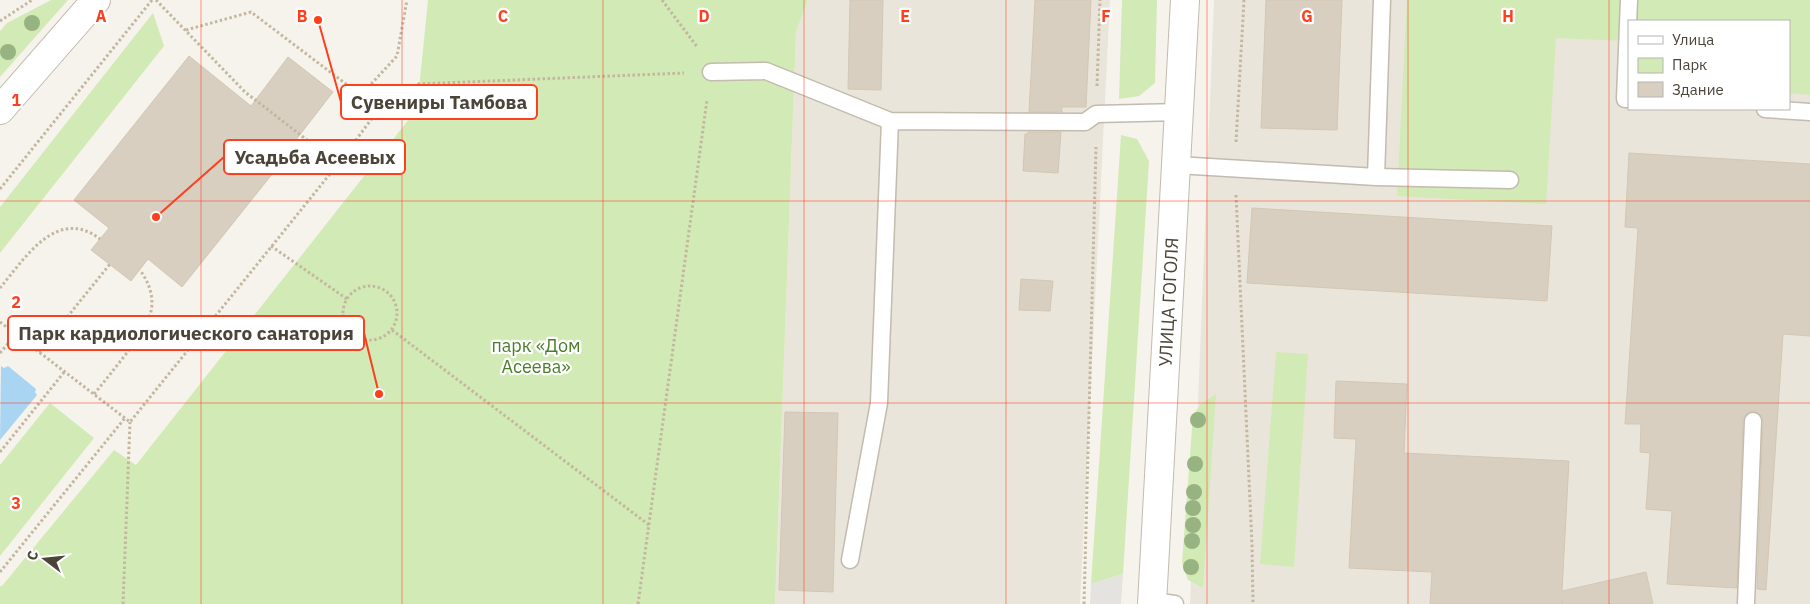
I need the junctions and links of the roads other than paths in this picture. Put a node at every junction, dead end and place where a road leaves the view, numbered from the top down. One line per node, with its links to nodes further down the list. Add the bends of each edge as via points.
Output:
1 (96, 0): 9 (street)
2 (1185, 0): 11 (street, УЛИЦА ГОГОЛЯ)
3 (1382, 0): 15 (lane)
4 (1629, 0): 5 (lane)
5 (1628, 20)
6 (1628, 25): 8 (lane, via 1625,99)
7 (713, 72): 13 (lane, via 766,71)
8 (1628, 99)
9 (0, 110)
10 (1780, 110): 12 (lane)
11 (1180, 112): 13 (lane, via 1096,114 1085,122); 14 (street, УЛИЦА ГОГОЛЯ)
12 (1810, 112)
13 (890, 121): 18 (lane, via 879,403)
14 (1177, 165): 15 (lane); 19 (street, УЛИЦА ГОГОЛЯ)
15 (1376, 177): 16 (lane)
16 (1510, 180)
17 (1754, 421): 20 (lane)
18 (850, 560)
19 (1160, 603)
20 (1746, 604)

